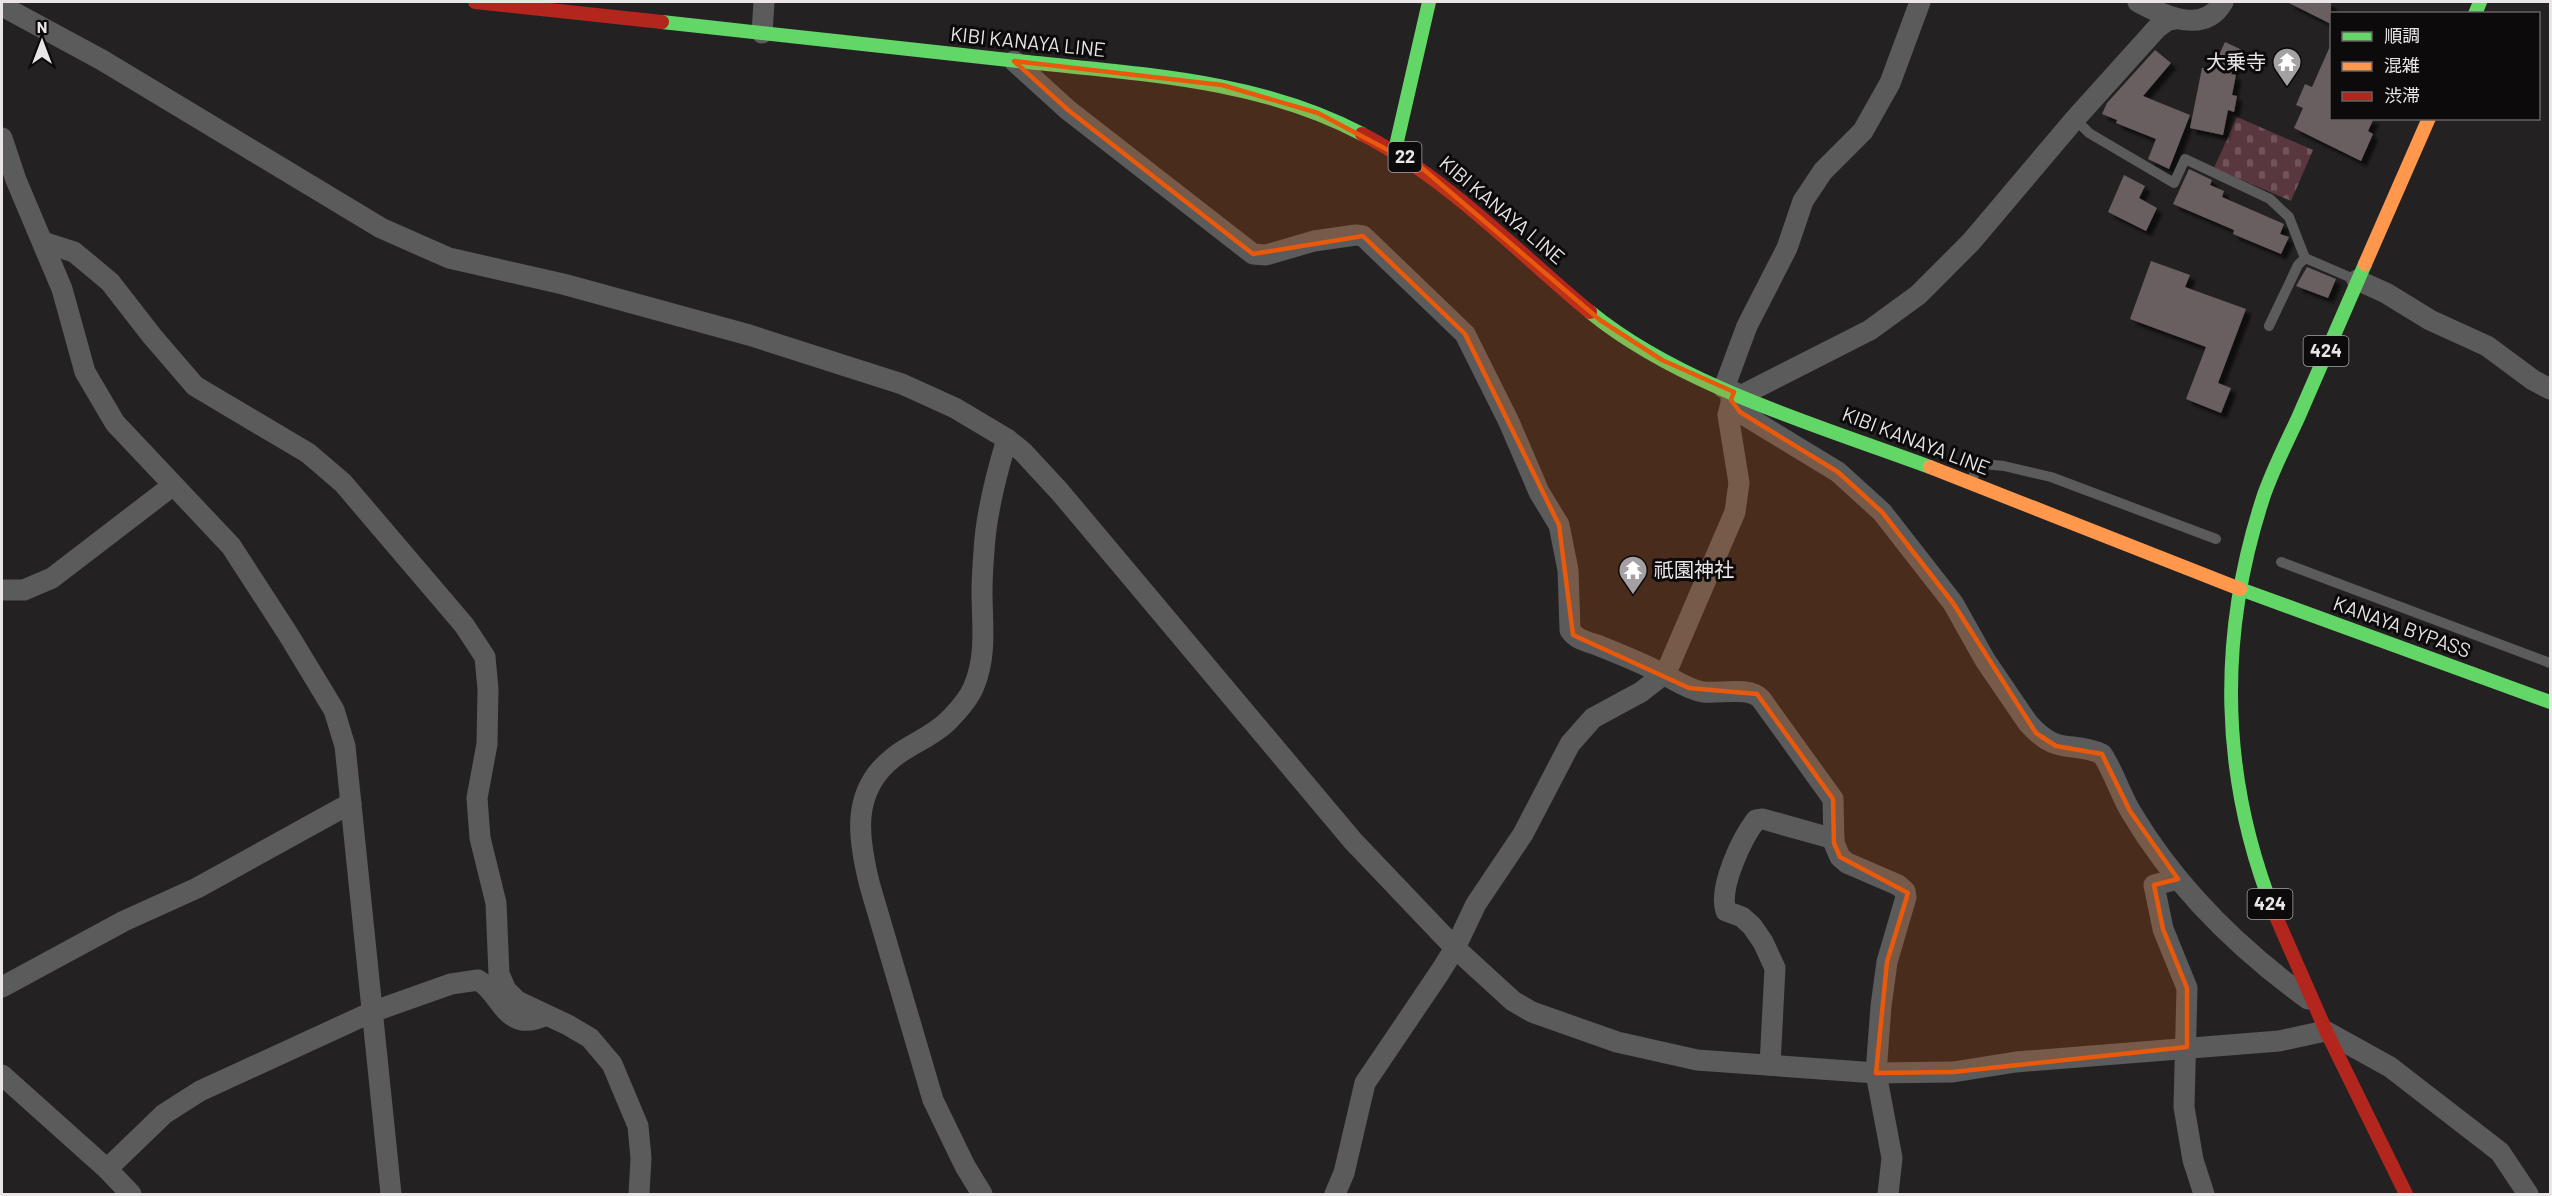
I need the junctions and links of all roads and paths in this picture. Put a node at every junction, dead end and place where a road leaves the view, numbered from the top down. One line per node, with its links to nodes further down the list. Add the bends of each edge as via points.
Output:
1 (476, 2): 9 (main road, KIBI KANAYA LINE / 22)
2 (764, 2): 9 (street)
3 (1429, 2): 14 (main road)
4 (1920, 2): 20 (street, via 1890,83 1863,131 1823,171 1803,201 1787,248 1747,326)
5 (2138, 2): 8 (street)
6 (2223, 2): 8 (street, via 2214,15 2203,19)
7 (2, 6): 21 (street, via 102,60 381,228 449,258 563,284 750,335 902,384 955,408)
8 (2175, 19): 11 (street, via 2157,28)
9 (762, 33): 10 (main road, KIBI KANAYA LINE / 22)
10 (1014, 60): 14 (main road, KIBI KANAYA LINE / 22, via 1254,92 1318,112); 29 (street, via 1077,117 1253,254 1266,255 1314,241 1356,235 1369,240 1465,334 1539,492 1559,525 1568,570 1573,635)
11 (2075, 119): 16 (lane, via 2089,133 2174,183 2185,159 2270,199 2289,217); 20 (street, via 1971,242 1918,295 1870,330)
12 (2427, 120): 17 (main road, 424)
13 (2, 138): 15 (street)
14 (1395, 150): 20 (main road, KIBI KANAYA LINE / 22, via 1444,184 1620,334 1662,360)
15 (43, 242): 23 (street, via 62,289 85,372 114,423); 38 (street, via 74,252 110,282 195,386 308,453 343,483 464,626 485,657 487,744 477,798 480,838 496,903 499,974 512,996)
16 (2306, 258): 17 (lane); 18 (lane, via 2298,265)
17 (2357, 280): 19 (street, via 2487,346); 26 (main road, 424, via 2264,495)
18 (2270, 326)
19 (2550, 389)
20 (1733, 394): 22 (main road, KIBI KANAYA LINE / 22); 29 (street, via 1728,415 1739,483 1735,512); 33 (street, via 1746,416 1838,472 1882,512 1953,603 1985,660 2036,733 2056,746 2102,754 2130,811)
21 (1007, 439): 34 (street, via 1060,492 1353,841); 48 (street, via 997,470 984,546 983,648 974,687 938,730 882,768 863,799 860,817 862,856 933,1100)
22 (1970, 482): 24 (lane, via 1983,464 2004,466 2051,477); 26 (main road, KIBI KANAYA LINE / 22)
23 (172, 486): 27 (street, via 52,578 24,590); 31 (street, via 231,546 334,710 345,746)
24 (2216, 539)
25 (2281, 562): 28 (lane)
26 (2240, 589): 30 (main road, KANAYA BYPASS); 36 (main road, 424, via 2232,717 2240,801 2275,920)
27 (2, 590)
28 (2550, 663)
29 (1664, 674): 32 (street, via 1703,692 1757,694 1828,790 1834,808); 34 (street, via 1641,692 1599,714 1576,736 1523,834 1476,904)
30 (2550, 702)
31 (351, 803): 35 (street, via 197,888 123,921); 37 (street)
32 (1834, 839): 41 (street, via 1756,820 1744,839 1724,894 1726,911 1752,926 1775,968); 42 (street, via 1835,850 1847,863 1905,891 1887,962)
33 (2178, 879): 36 (street, via 2248,951); 40 (street, via 2154,885 2163,929 2187,988)
34 (1455, 948): 41 (street, via 1513,1001 1567,1026 1697,1060); 49 (street, via 1365,1083 1344,1173)
35 (2, 987)
36 (2312, 1002): 39 (main road, 424)
37 (372, 1012): 38 (street, via 451,984 478,980 520,1019); 44 (street, via 200,1091 164,1114); 46 (street)
38 (546, 1015): 47 (street, via 590,1038 617,1074 639,1132)
39 (2325, 1031): 40 (street, via 2279,1041); 52 (main road, 424); 53 (street, via 2390,1067 2500,1152)
40 (2187, 1047): 42 (street, via 2016,1062 1953,1072); 51 (street, via 2184,1107 2193,1160)
41 (1770, 1065): 42 (street)
42 (1876, 1073): 50 (street, via 1892,1158)
43 (2, 1075): 44 (street)
44 (107, 1169): 45 (street)
45 (131, 1194)
46 (392, 1194)
47 (639, 1194)
48 (982, 1194)
49 (1335, 1194)
50 (1888, 1194)
51 (2204, 1194)
52 (2406, 1194)
53 (2528, 1194)

